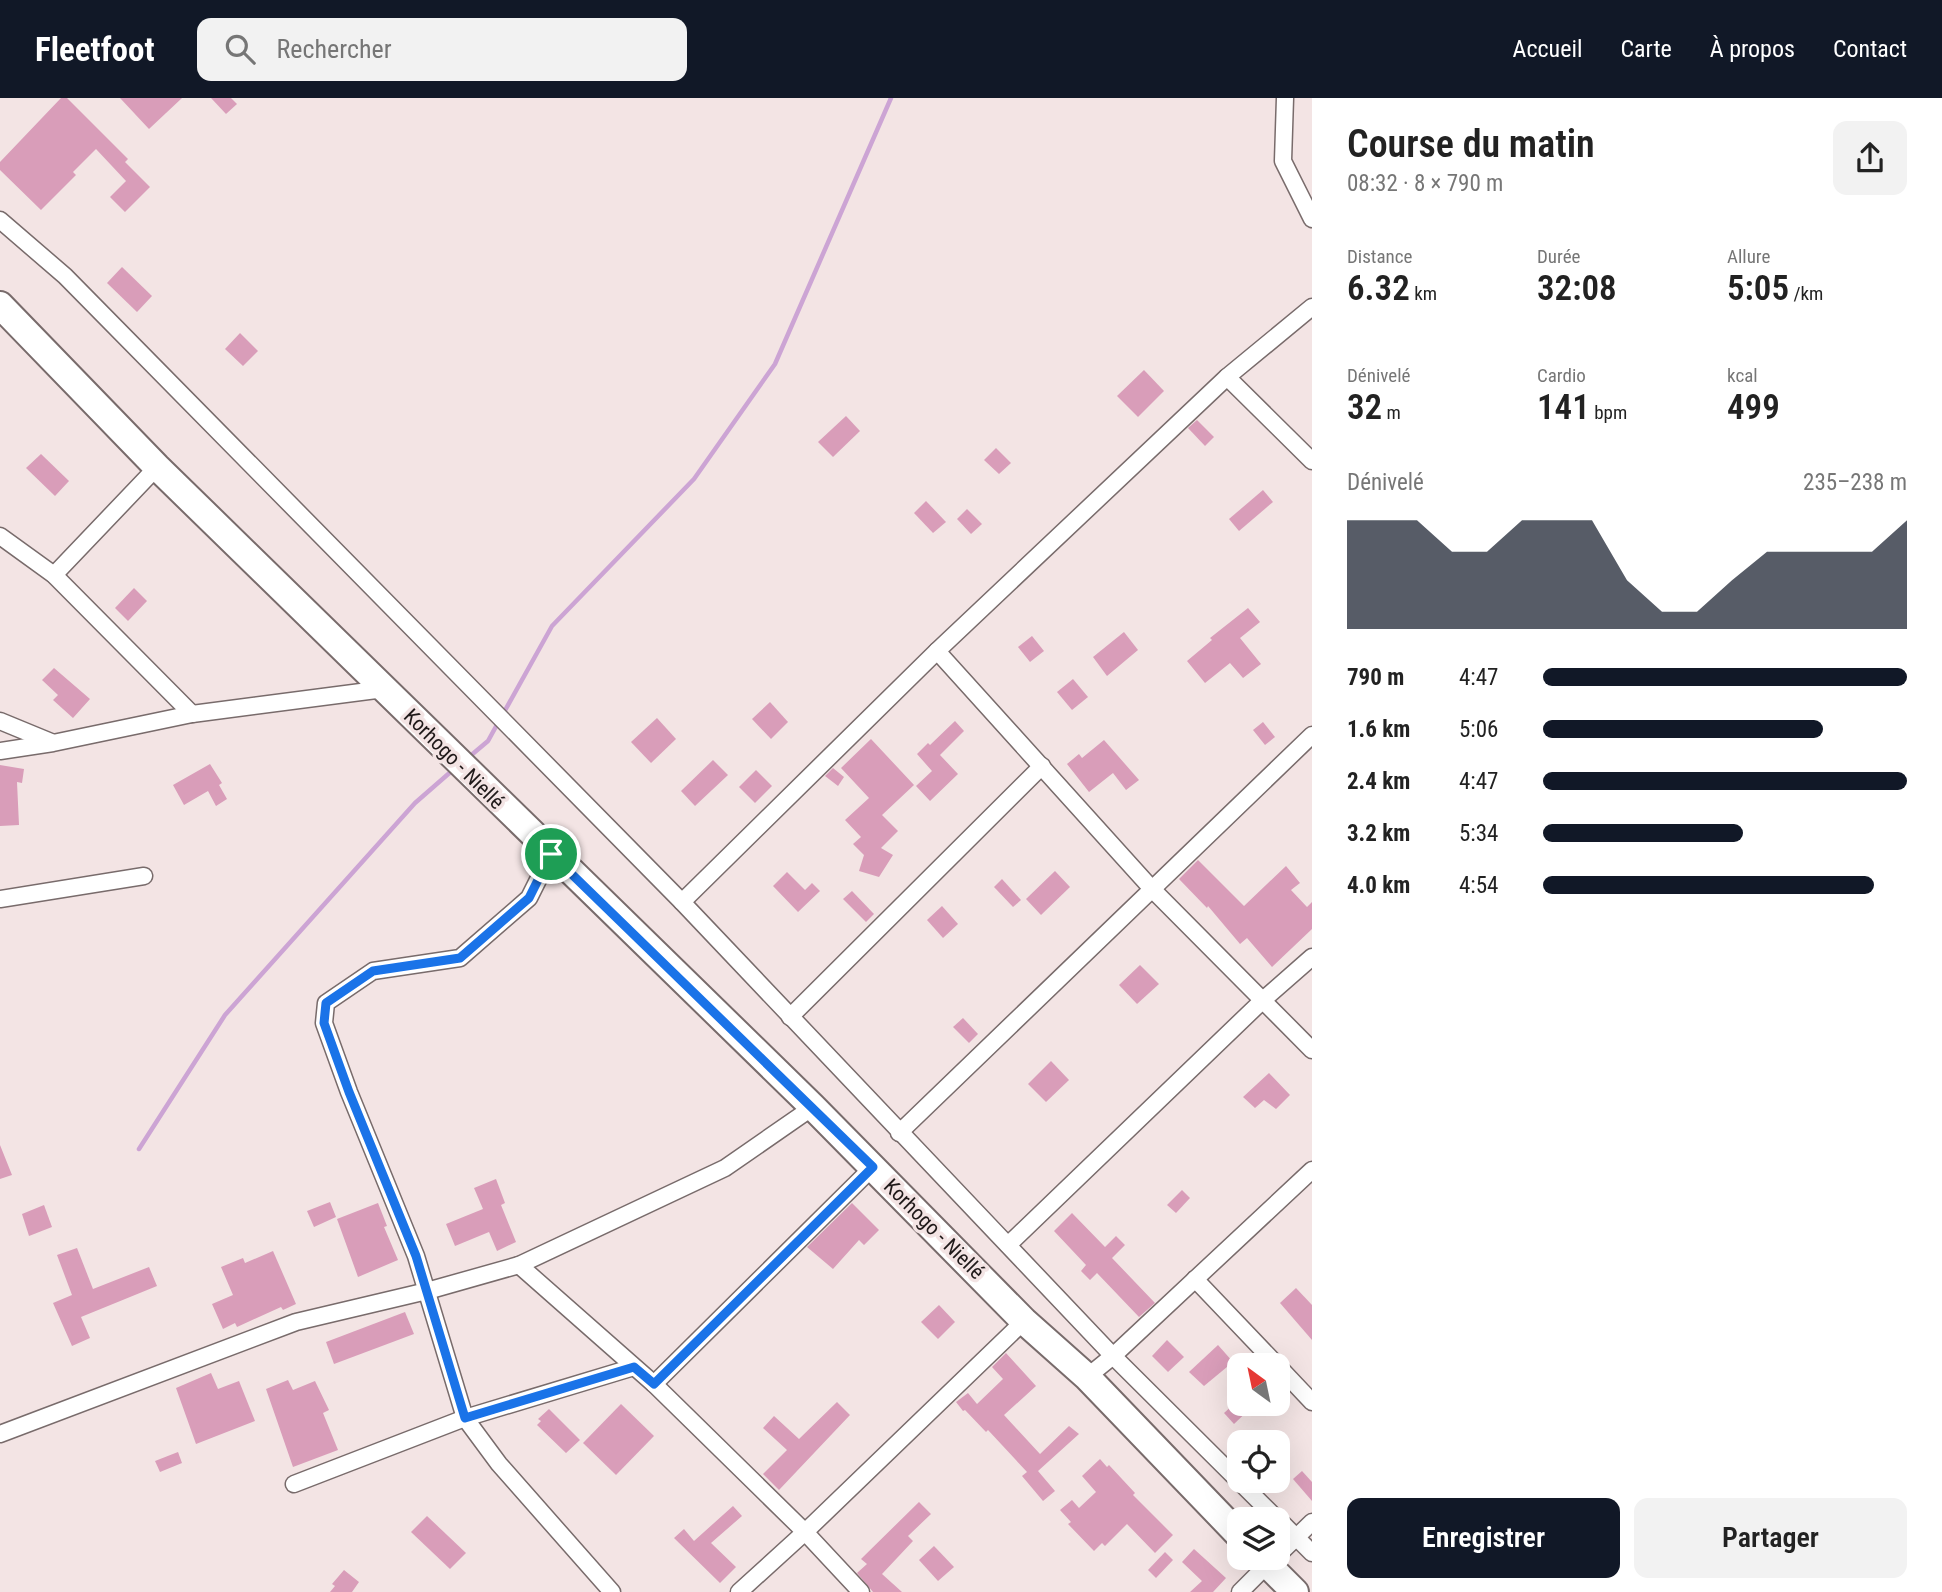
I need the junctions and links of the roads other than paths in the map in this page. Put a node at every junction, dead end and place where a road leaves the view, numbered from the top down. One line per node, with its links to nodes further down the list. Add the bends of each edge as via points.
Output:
1 (1285, 98): 3 (street, via 1283,161)
2 (0, 219): 23 (street, via 65,276)
3 (1312, 219)
4 (0, 304): 8 (main road, Korhogo - Niellé)
5 (1312, 307): 6 (street)
6 (1227, 377): 7 (street); 11 (street)
7 (1312, 461)
8 (157, 467): 10 (street); 12 (main road, Korhogo - Niellé)
9 (0, 536): 10 (street)
10 (54, 575): 13 (street)
11 (937, 651): 18 (street); 23 (street)
12 (384, 690): 13 (street); 19 (main road, Korhogo - Niellé)
13 (192, 714): 16 (street)
14 (0, 721): 16 (street)
15 (1312, 735): 21 (street)
16 (53, 743): 17 (street)
17 (0, 751)
18 (1042, 766): 21 (street); 26 (street)
19 (551, 854): 28 (main road, Korhogo - Niellé); 35 (street, via 529,898 460,958 373,971 326,1003 324,1023)
20 (144, 876): 22 (street)
21 (1152, 889): 25 (street); 29 (street)
22 (0, 899)
23 (682, 902): 26 (street)
24 (1312, 957): 25 (street)
25 (1263, 1000): 27 (street); 32 (street)
26 (790, 1017): 29 (street)
27 (1312, 1051)
28 (813, 1107): 30 (main road, Korhogo - Niellé); 33 (street, via 725,1168)
29 (899, 1133): 32 (street)
30 (873, 1167): 36 (main road, Korhogo - Niellé); 42 (street)
31 (1312, 1170): 34 (street)
32 (1008, 1245): 38 (street)
33 (519, 1265): 35 (street); 39 (street)
34 (1195, 1279): 37 (street); 38 (street)
35 (427, 1291): 44 (street); 45 (street, via 296,1322)
36 (1024, 1321): 40 (main road, Korhogo - Niellé); 50 (street)
37 (1266, 1353)
38 (1113, 1356): 40 (street); 47 (street)
39 (634, 1367): 42 (street); 44 (street)
40 (1087, 1377): 49 (main road, Korhogo - Niellé)
41 (1290, 1379): 43 (street)
42 (654, 1384): 50 (street)
43 (1312, 1402)
44 (465, 1418): 46 (street); 57 (street, via 499,1464)
45 (0, 1434)
46 (294, 1484)
47 (1265, 1507)
48 (1312, 1522): 52 (street)
49 (1227, 1523)
50 (805, 1532): 58 (street); 59 (street)
51 (1290, 1532): 52 (street)
52 (1296, 1538): 53 (street); 54 (street)
53 (1290, 1543)
54 (1312, 1553)
55 (1260, 1570): 60 (street)
56 (1278, 1570): 61 (main road)
57 (611, 1592)
58 (739, 1592)
59 (861, 1592)
60 (1240, 1592)
61 (1295, 1592)

